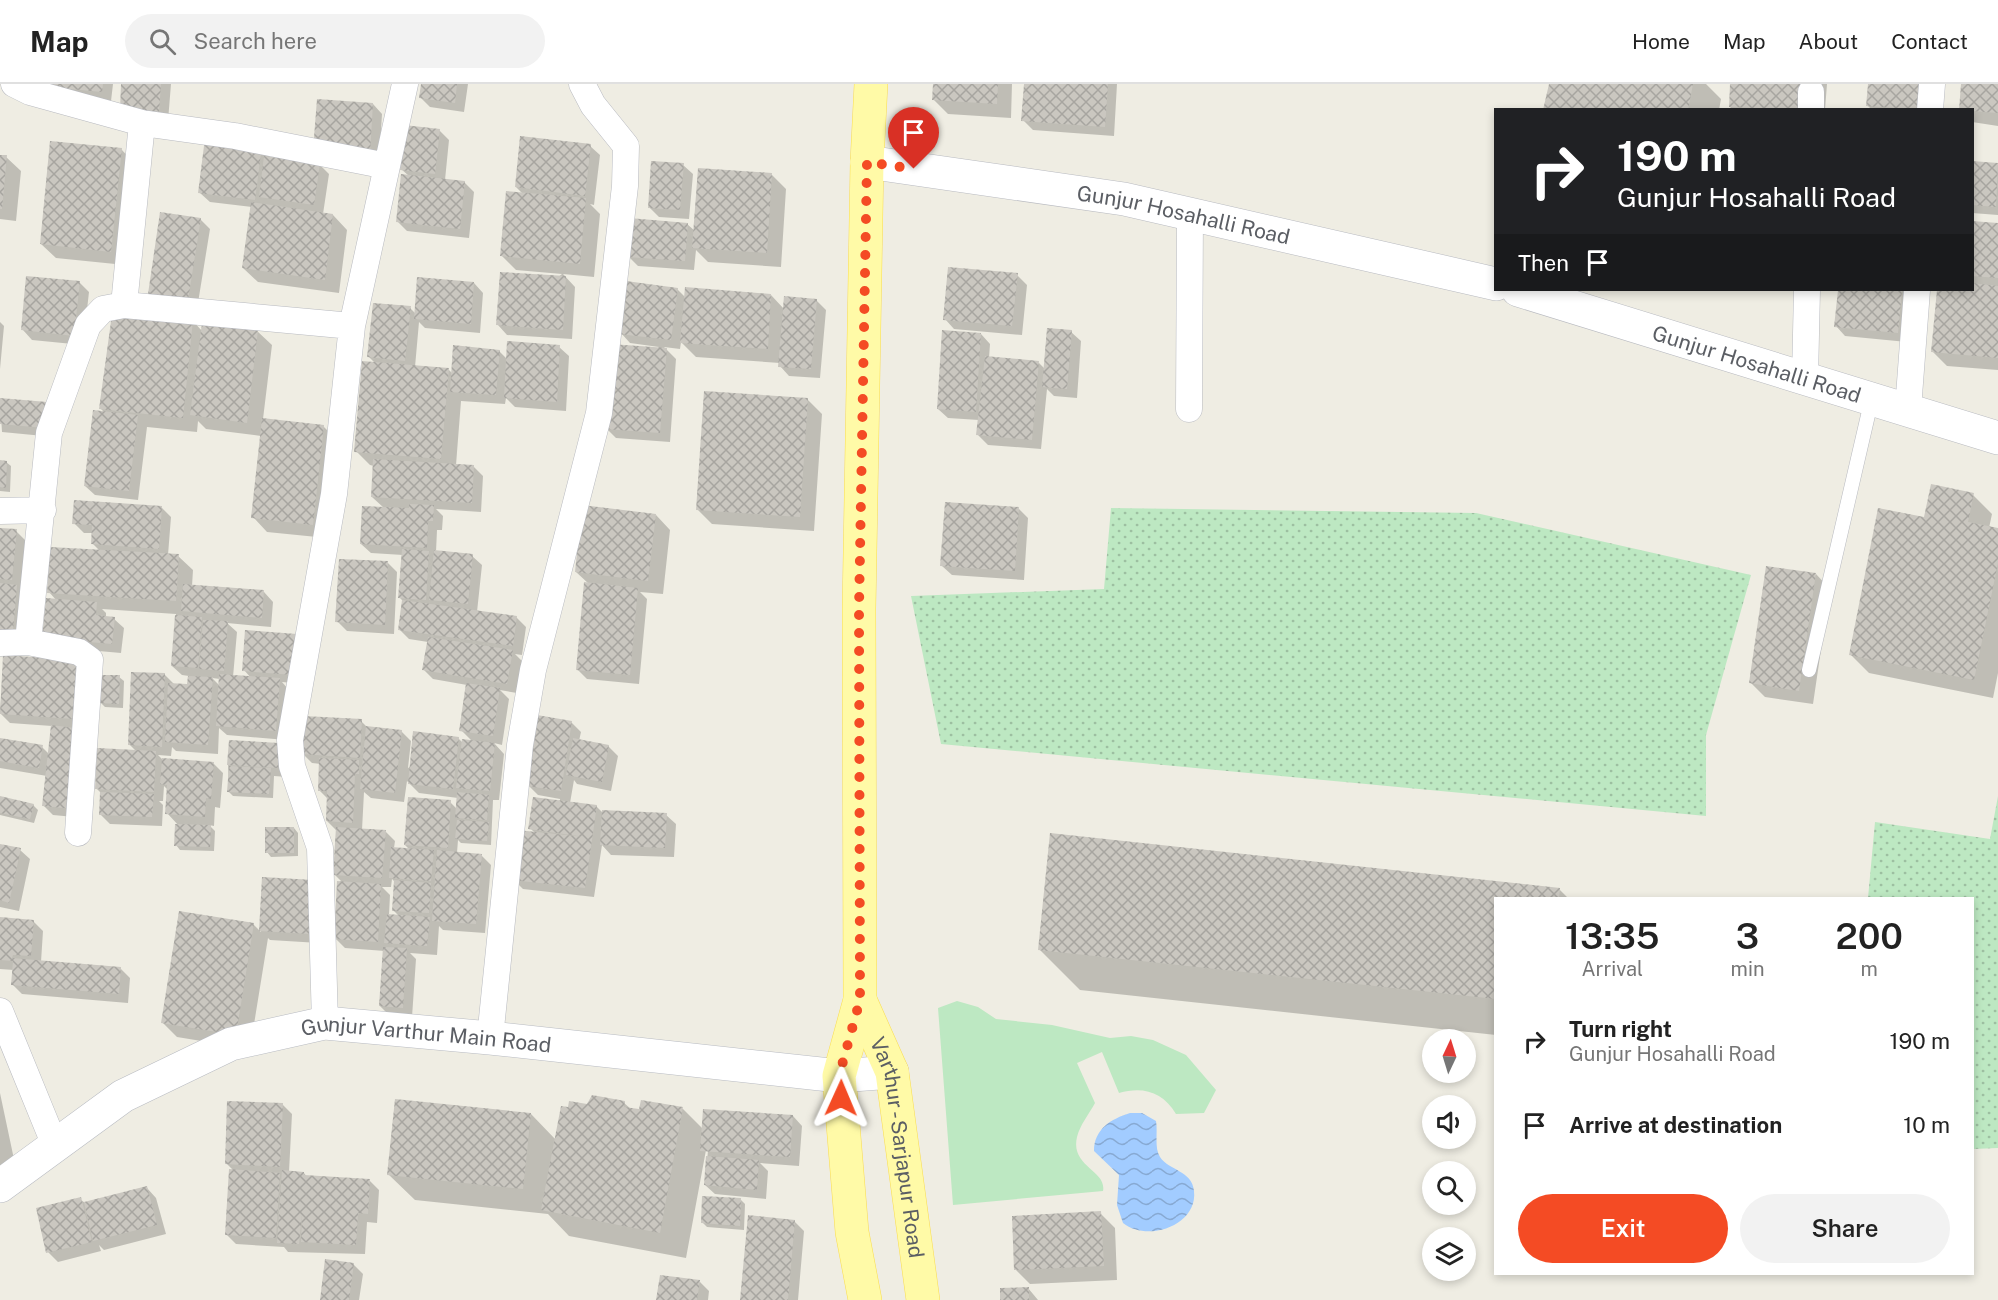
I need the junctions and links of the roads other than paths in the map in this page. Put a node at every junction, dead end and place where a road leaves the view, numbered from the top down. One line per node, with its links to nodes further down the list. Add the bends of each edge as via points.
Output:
1 (14, 84): 7 (street)
2 (405, 84): 9 (street)
3 (582, 84): 31 (street, via 593,105 626,146 625,186 599,413 534,670 520,745)
4 (872, 84): 8 (main road, Varthur - Sarjapur Road)
5 (1932, 84): 6 (street)
6 (1930, 108)
7 (142, 123): 9 (street, via 236,136); 15 (street)
8 (867, 162): 10 (street, Gunjur Hosahalli Road, via 1124,199); 28 (main road, Varthur - Sarjapur Road, via 859,609)
9 (387, 166): 16 (street)
10 (1190, 214): 11 (street, Gunjur Hosahalli Road); 19 (street)
11 (1494, 284)
12 (1521, 291): 17 (street, Gunjur Hosahalli Road)
13 (1807, 291): 17 (street)
14 (1917, 291): 20 (street)
15 (123, 305): 16 (street); 22 (street, via 103,309 88,325 49,433)
16 (352, 326): 30 (street, via 334,494 290,740 292,765 320,848)
17 (1805, 378): 18 (street, Gunjur Hosahalli Road)
18 (1872, 398): 20 (street, Gunjur Hosahalli Road); 26 (lane)
19 (1189, 409)
20 (1908, 409): 21 (street, Gunjur Hosahalli Road)
21 (1998, 438)
22 (43, 510): 23 (street); 24 (street)
23 (0, 511)
24 (28, 642): 25 (street); 27 (street, via 79,652 90,660)
25 (0, 643)
26 (1809, 670)
27 (78, 833)
28 (860, 1000): 32 (main road, Varthur - Sarjapur Road); 33 (main road, Varthur - Sarjapur Road)
29 (0, 1011): 34 (street)
30 (325, 1023): 31 (street, Gunjur Varthur Main Road); 34 (street, Gunjur Varthur Main Road, via 231,1044 123,1096)
31 (490, 1038): 33 (street, Gunjur Varthur Main Road)
32 (892, 1072): 33 (street, Gunjur Varthur Main Road); 37 (main road, Varthur - Sarjapur Road)
33 (839, 1076): 36 (main road, Varthur - Sarjapur Road, via 852,1232)
34 (56, 1148): 35 (street, Gunjur Varthur Main Road)
35 (0, 1186)
36 (865, 1300)
37 (923, 1300)

